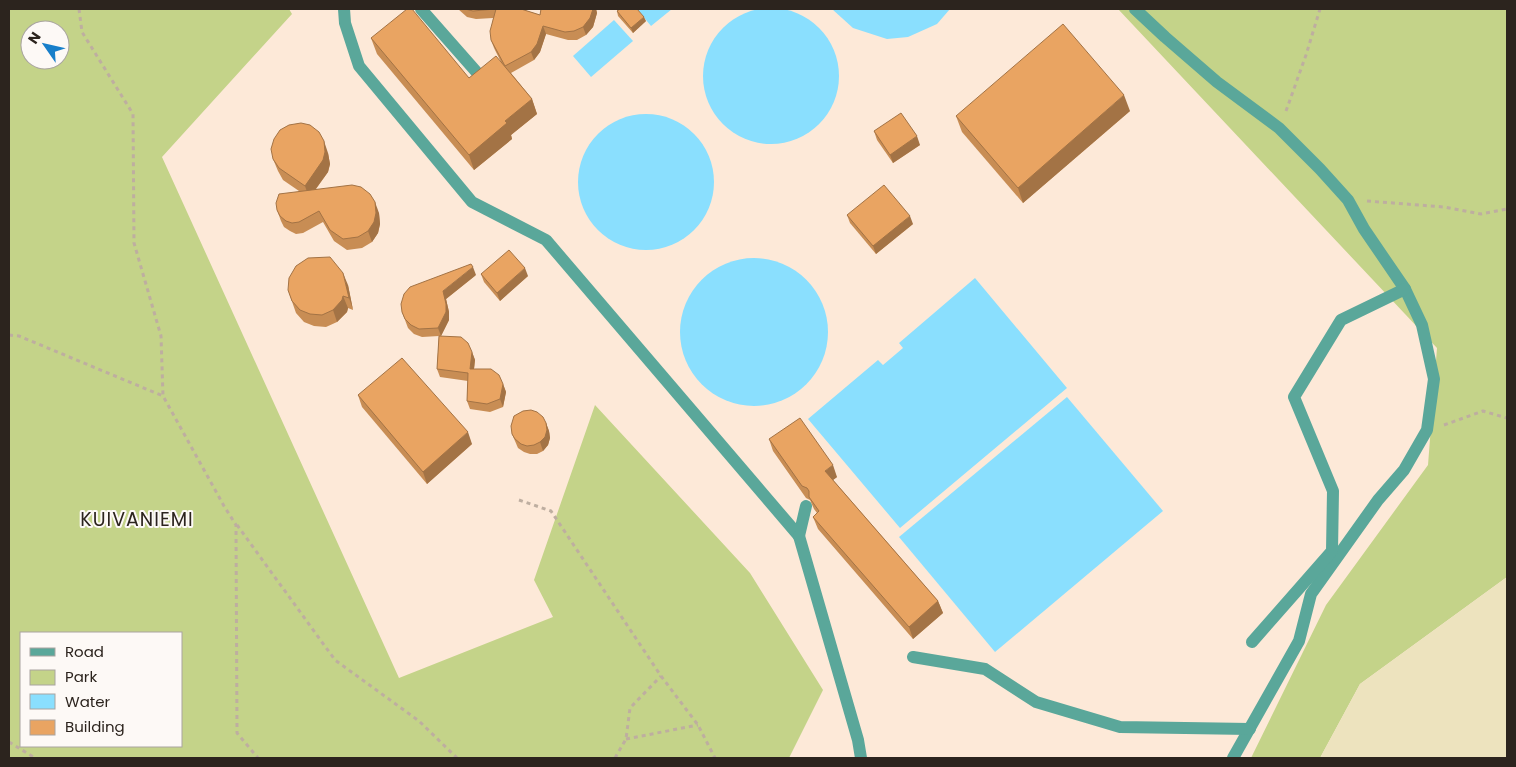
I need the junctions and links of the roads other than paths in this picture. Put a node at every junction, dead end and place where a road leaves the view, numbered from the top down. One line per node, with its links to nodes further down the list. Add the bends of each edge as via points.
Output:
1 (344, 9): 7 (lane, via 345,23 359,66 472,202 546,240)
2 (421, 9): 4 (lane)
3 (1135, 9): 5 (lane, via 1217,82 1279,128 1320,169 1348,200)
4 (480, 76)
5 (1405, 289): 8 (lane, via 1340,320 1294,397 1333,491 1332,551); 10 (lane, via 1422,325 1434,380 1427,430 1404,470 1378,500 1311,594 1300,641)
6 (806, 506): 7 (lane)
7 (799, 536): 11 (lane)
8 (1252, 642)
9 (912, 657): 10 (lane, via 985,669 1036,702 1120,727)
10 (1250, 729): 12 (lane)
11 (861, 758)
12 (1233, 758)

